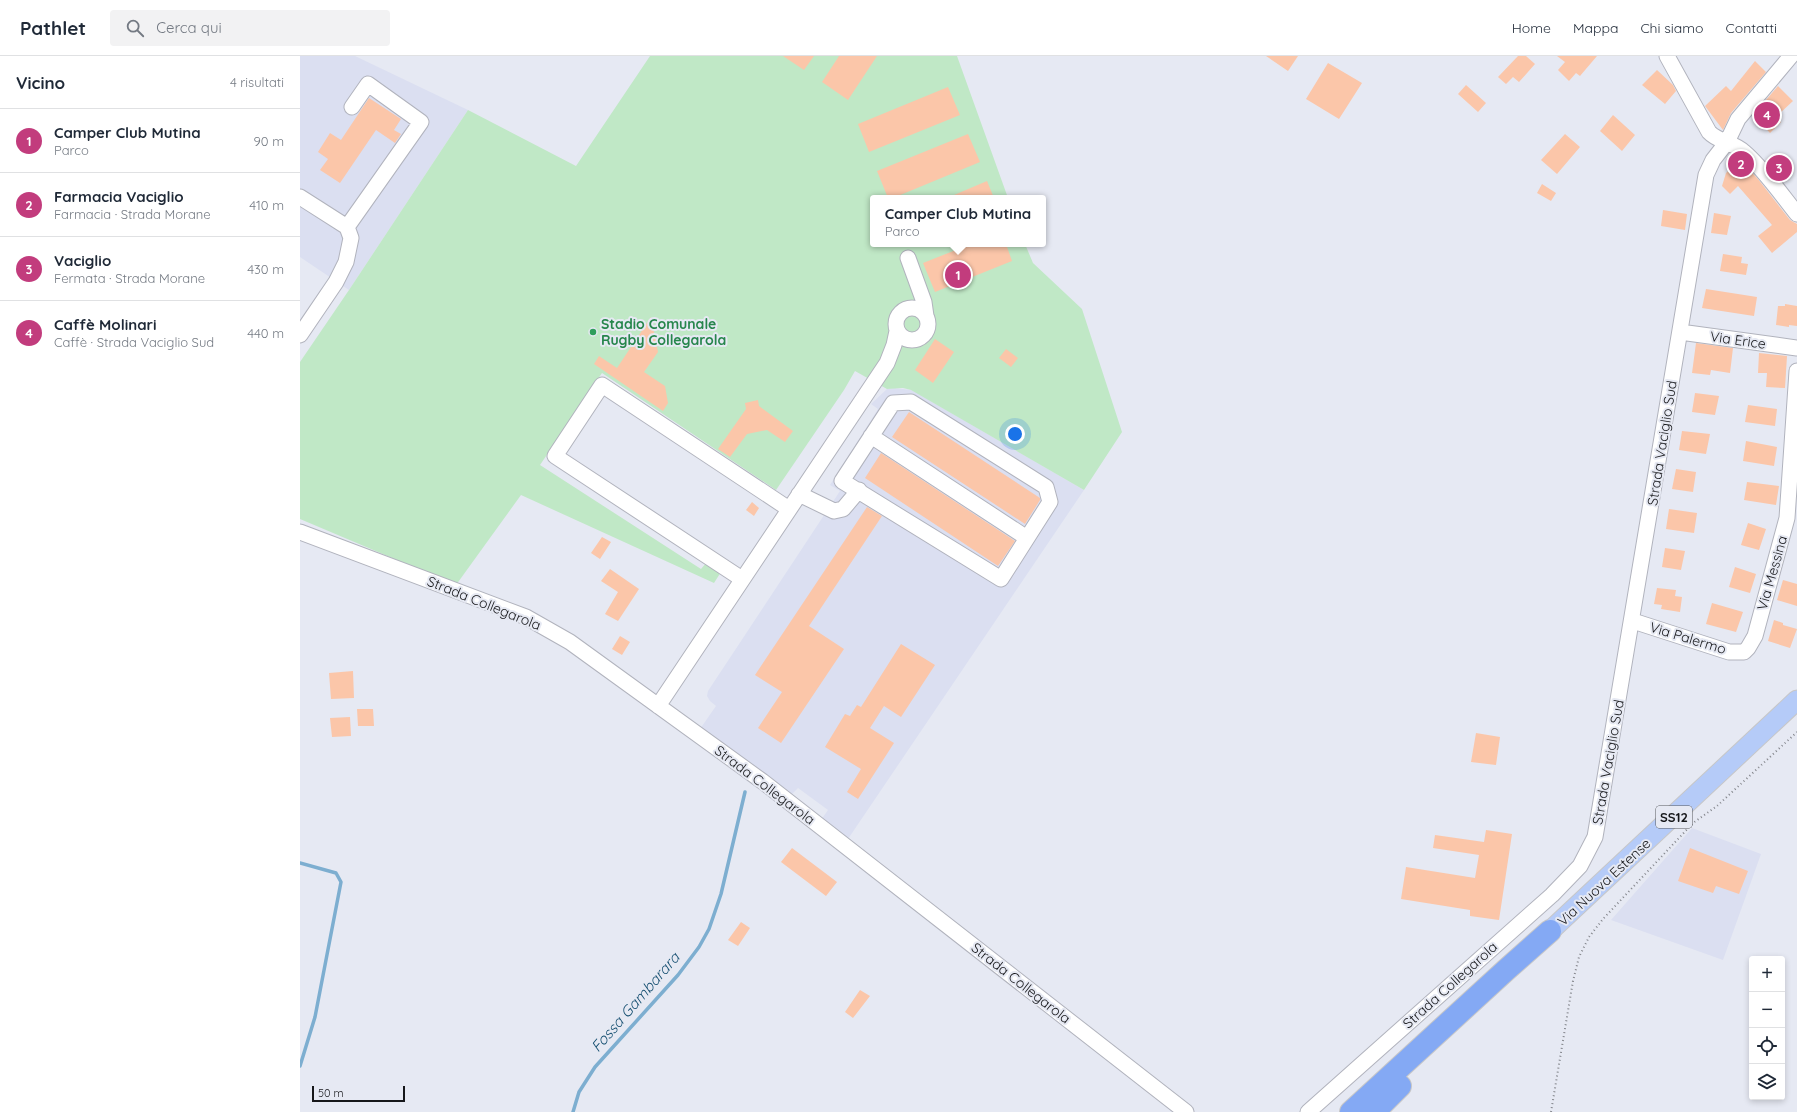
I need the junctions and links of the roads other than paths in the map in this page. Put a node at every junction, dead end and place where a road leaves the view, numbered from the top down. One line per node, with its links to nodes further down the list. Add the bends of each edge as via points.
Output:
1 (1667, 56): 4 (street, via 1709,132)
2 (1791, 56): 4 (street, Strada Vaciglio Sud, via 1738,119)
3 (352, 107): 7 (street, via 368,84 421,122)
4 (1727, 142): 6 (street, via 1749,157); 11 (street, Strada Vaciglio Sud, via 1712,160 1706,176)
5 (300, 197): 7 (street)
6 (1797, 214)
7 (347, 227): 12 (street, via 351,238 346,262 336,282)
8 (908, 258): 9 (street, via 924,302)
9 (926, 316): 10 (street, via 917,308 909,308 900,313 895,322); 13 (street, via 928,328 925,335)
10 (897, 331): 13 (street, via 910,341); 15 (street)
11 (1680, 332): 14 (street, Via Erice); 25 (street, Strada Vaciglio Sud)
12 (300, 335)
13 (918, 340): 15 (street)
14 (1797, 348)
15 (886, 362): 20 (street)
16 (1797, 371): 17 (street, Via Messina)
17 (1796, 388): 26 (street, Via Messina, via 1786,526 1754,636)
18 (871, 436): 19 (street, via 842,481); 23 (street); 23 (street, via 893,403 911,402 1046,487 1050,502)
19 (859, 490): 20 (street, via 843,509 834,511); 23 (street, via 1001,579)
20 (799, 494): 21 (street)
21 (789, 509): 24 (street); 24 (street, via 602,385 593,398 555,456)
22 (300, 532): 28 (street, Strada Collegarola, via 526,617 570,642)
23 (1027, 538)
24 (742, 579): 28 (street)
25 (1632, 621): 26 (street, Via Palermo, via 1729,652); 29 (street, Strada Vaciglio Sud, via 1595,837)
26 (1744, 652)
27 (1797, 700): 30 (main road, Via Nuova Estense / SS12)
28 (658, 706): 31 (street, Strada Collegarola, via 768,786)
29 (1588, 854): 32 (street, Strada Collegarola, via 1552,895)
30 (1550, 931): 33 (highway, Via Nuova Estense / SS12); 34 (highway, Via Nuova Estense / SS12)
31 (1186, 1112)
32 (1308, 1112)
33 (1351, 1112)
34 (1374, 1112)

